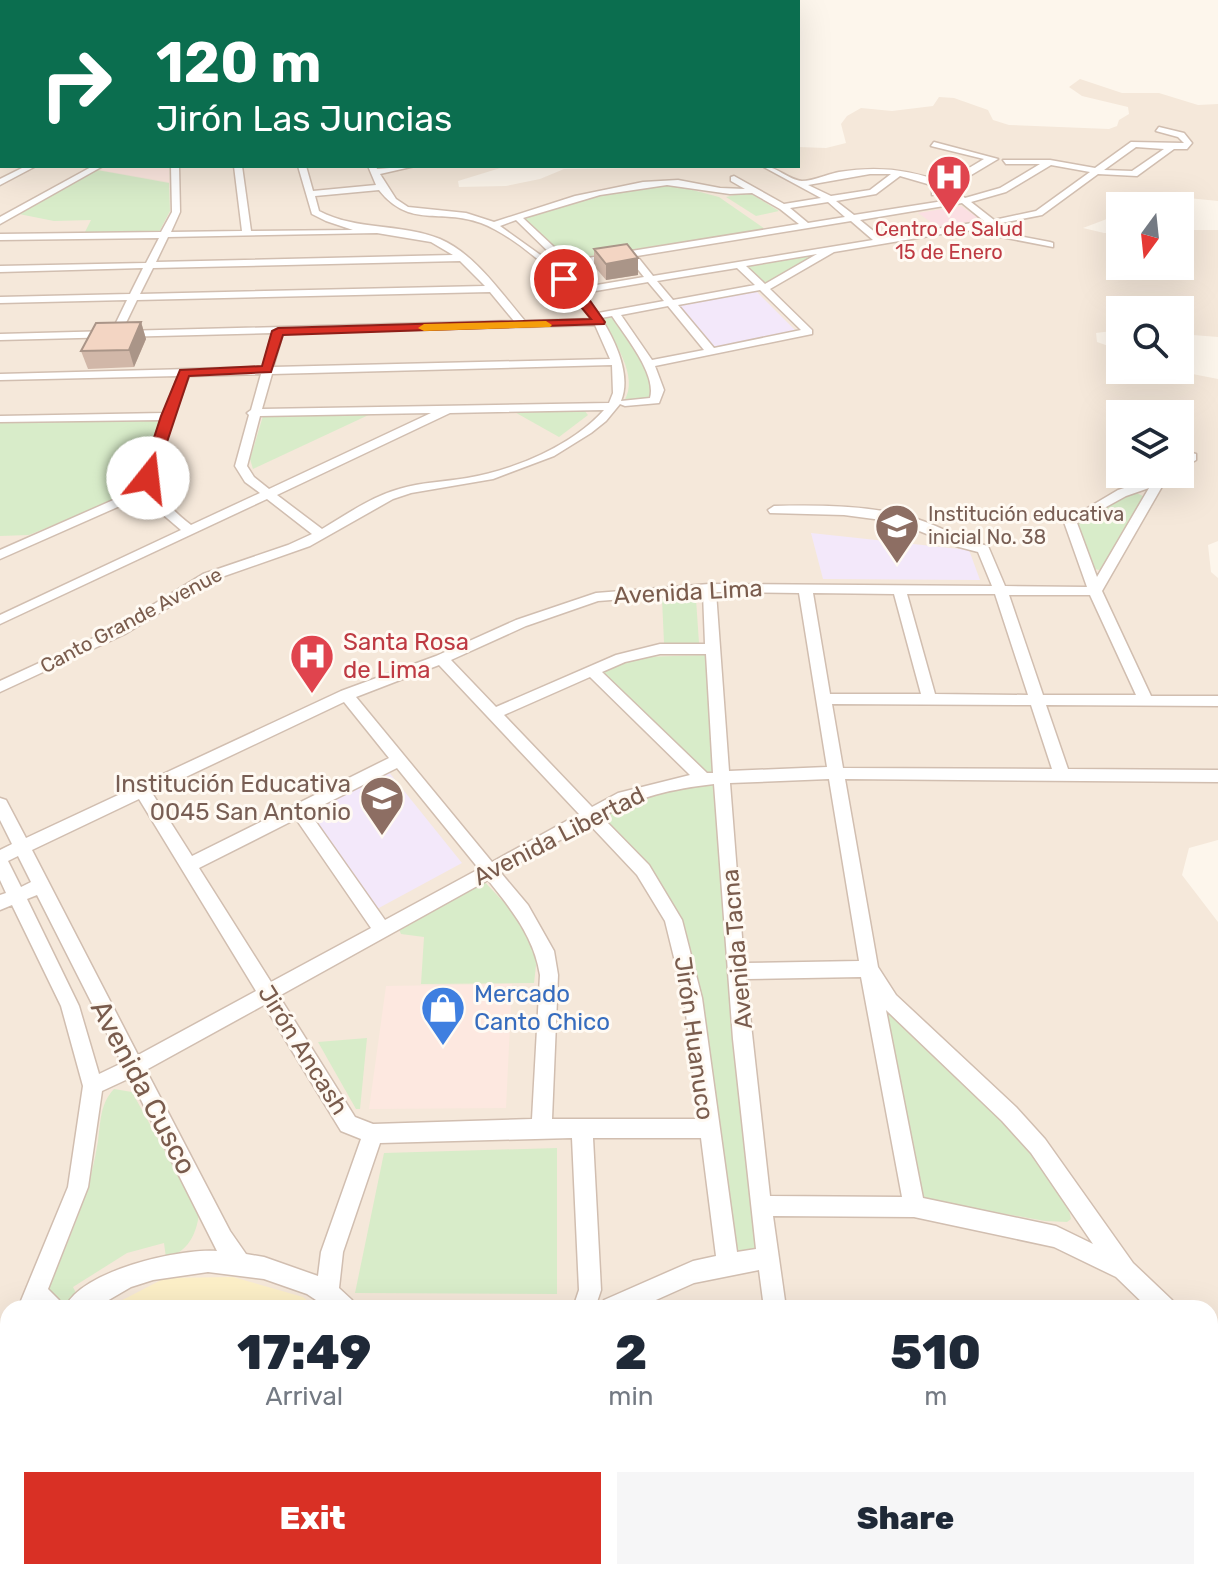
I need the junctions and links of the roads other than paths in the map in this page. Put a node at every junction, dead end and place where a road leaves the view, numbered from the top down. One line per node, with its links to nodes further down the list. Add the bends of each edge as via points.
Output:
1 (1159, 129): 3 (street, via 1188,140 1184,147)
2 (934, 144): 4 (street)
3 (1172, 147): 15 (street, via 1134,144); 15 (street, via 1134,174)
4 (991, 158): 5 (street); 21 (street)
5 (1006, 162): 6 (street); 14 (street)
6 (1050, 162): 14 (street); 15 (street)
7 (28, 168): 19 (street)
8 (95, 168): 34 (street)
9 (175, 168): 41 (street, via 176,212)
10 (238, 168): 42 (street)
11 (303, 168): 25 (street)
12 (373, 169): 22 (street)
13 (766, 169): 20 (street)
14 (1035, 169): 27 (street, via 994,195)
15 (1093, 171): 32 (street, via 1039,213)
16 (898, 173): 20 (street, via 855,170); 21 (street); 26 (street, via 873,192)
17 (746, 176): 18 (street)
18 (734, 179): 23 (street); 24 (street)
19 (0, 182)
20 (800, 184): 26 (street)
21 (942, 186): 27 (street); 30 (street)
22 (379, 187): 25 (street); 36 (street, via 388,200 410,210)
23 (699, 187): 24 (street, via 727,193); 31 (street, via 673,182 601,191)
24 (752, 190): 28 (street)
25 (310, 194): 29 (street)
26 (829, 199): 28 (street); 33 (street)
27 (962, 201): 30 (street); 35 (street)
28 (783, 207): 37 (street)
29 (315, 212): 39 (street, via 341,226); 40 (street)
30 (917, 214): 33 (street)
31 (517, 217): 36 (street); 50 (street)
32 (1017, 218): 35 (street); 38 (street, via 1052,244)
33 (857, 220): 37 (street); 44 (street)
34 (0, 221)
35 (991, 222): 38 (street)
36 (493, 225): 53 (street)
37 (808, 227): 45 (street)
38 (961, 227): 44 (street, via 935,227)
39 (373, 232): 40 (street); 48 (street, via 436,241)
40 (319, 234): 42 (street)
41 (164, 235): 42 (street); 43 (street); 52 (street)
42 (247, 235)
43 (0, 237)
44 (879, 240): 46 (street)
45 (752, 248): 46 (street); 47 (street); 51 (street)
46 (832, 248): 57 (street, via 808,266)
47 (630, 254): 49 (street); 55 (street)
48 (460, 258): 52 (street); 58 (street)
49 (581, 261): 50 (street); 56 (street)
50 (567, 264): 53 (street)
51 (739, 264): 55 (street); 57 (street)
52 (150, 265): 54 (street); 60 (street)
53 (551, 267): 59 (street)
54 (0, 269)
55 (650, 277): 56 (street); 62 (street)
56 (604, 286): 59 (street)
57 (762, 287): 62 (street); 69 (street, via 808,332)
58 (491, 289): 60 (street); 65 (street)
59 (577, 291): 64 (street)
60 (135, 298): 61 (street); 67 (street)
61 (0, 300)
62 (672, 302): 63 (street); 69 (street)
63 (615, 313): 64 (street); 71 (street)
64 (598, 319): 65 (street); 70 (street)
65 (523, 325): 66 (street)
66 (278, 331): 67 (street); 72 (street)
67 (115, 335): 68 (street)
68 (0, 337)
69 (711, 351): 71 (street)
70 (616, 362): 72 (street); 75 (street)
71 (649, 364): 75 (street, via 658,397 649,403)
72 (267, 370): 73 (street); 77 (street)
73 (185, 372): 74 (street); 78 (street)
74 (0, 377)
75 (620, 404): 76 (street); 86 (street, Canto Grande Avenue, via 590,428 515,468 398,493)
76 (451, 408): 77 (street); 83 (street)
77 (253, 413): 83 (street, via 241,466)
78 (167, 416): 79 (street); 82 (street, via 151,462)
79 (0, 419)
80 (1136, 488): 92 (street, via 1070,522)
81 (1158, 488): 92 (street)
82 (149, 489): 85 (street); 87 (street)
83 (268, 492): 85 (street); 86 (street)
84 (774, 510): 91 (street, via 910,521 955,544 983,549)
85 (189, 530): 93 (street)
86 (320, 534): 97 (street, Canto Grande Avenue, via 285,552 211,575 138,622)
87 (0, 555)
88 (709, 588): 89 (street, Avenida Lima); 94 (street, Avenida Tacna); 95 (street, Avenida Lima, via 577,602)
89 (805, 588): 90 (street, Avenida Lima); 100 (street)
90 (899, 589): 91 (street, Avenida Lima); 99 (street)
91 (1000, 589): 92 (street, Avenida Lima); 101 (street)
92 (1095, 591): 102 (street)
93 (0, 620)
94 (713, 649): 96 (street, via 660,649); 109 (street, Avenida Tacna)
95 (441, 659): 98 (street, Avenida Lima); 104 (street, Jirón Huanuco)
96 (592, 671): 104 (street); 110 (street)
97 (0, 687)
98 (346, 695): 105 (street); 111 (street, Avenida Lima)
99 (929, 698): 100 (street); 101 (street)
100 (824, 699): 106 (street)
101 (1036, 699): 102 (street); 107 (street)
102 (1146, 700): 103 (street)
103 (1218, 701)
104 (493, 714): 114 (street, Jirón Huanuco)
105 (399, 760): 113 (street); 118 (street)
106 (838, 773): 107 (street, Avenida Libertad); 109 (street, Avenida Libertad); 122 (street)
107 (1062, 775): 108 (street, Avenida Libertad)
108 (1218, 776)
109 (723, 779): 110 (street, Avenida Libertad); 123 (street, Avenida Tacna)
110 (704, 780): 114 (street, Avenida Libertad, via 648,789)
111 (143, 791): 115 (street, Avenida Lima); 117 (street, Jirón Ancash)
112 (0, 804): 115 (street, Avenida Cusco)
113 (298, 810): 117 (street); 121 (street)
114 (593, 814): 118 (street, Avenida Libertad); 129 (street, Jirón Huanuco, via 643,870 673,920 693,998)
115 (20, 848): 116 (street, Avenida Lima); 119 (street, Avenida Cusco)
116 (0, 859): 120 (street)
117 (187, 866): 124 (street, Jirón Ancash)
118 (489, 872): 121 (street, Avenida Libertad); 127 (street, via 522,910 545,951 549,975)
119 (40, 886): 120 (street); 125 (street, Avenida Cusco)
120 (8, 900): 126 (street, via 70,1006)
121 (382, 929): 124 (street, Avenida Libertad)
122 (869, 969): 123 (street); 132 (street); 136 (street, via 889,1001 1038,1146)
123 (738, 971): 131 (street, Avenida Tacna)
124 (267, 993): 125 (street, Avenida Libertad); 130 (street, Jirón Ancash, via 344,1118)
125 (134, 1067): 126 (street, Avenida Libertad); 134 (street, Avenida Cusco)
126 (93, 1086): 138 (street, via 78,1187)
127 (542, 1128): 128 (street, Jirón Ancash); 130 (street, Jirón Ancash)
128 (582, 1129): 129 (street, Jirón Ancash); 141 (street)
129 (708, 1129): 135 (street, Jirón Huanuco)
130 (373, 1134): 137 (street, via 332,1252)
131 (761, 1206): 132 (street); 133 (street, Avenida Tacna)
132 (914, 1207): 136 (street, via 1056,1237)
133 (768, 1257): 135 (street); 143 (street, Avenida Tacna)
134 (238, 1261): 137 (street); 139 (street, via 160,1266 128,1276)
135 (728, 1266): 142 (street, via 693,1272)
136 (1125, 1271): 144 (street)
137 (328, 1290): 140 (street)
138 (40, 1300)
139 (86, 1300)
140 (337, 1300)
141 (587, 1300)
142 (630, 1300)
143 (774, 1300)
144 (1156, 1300)

